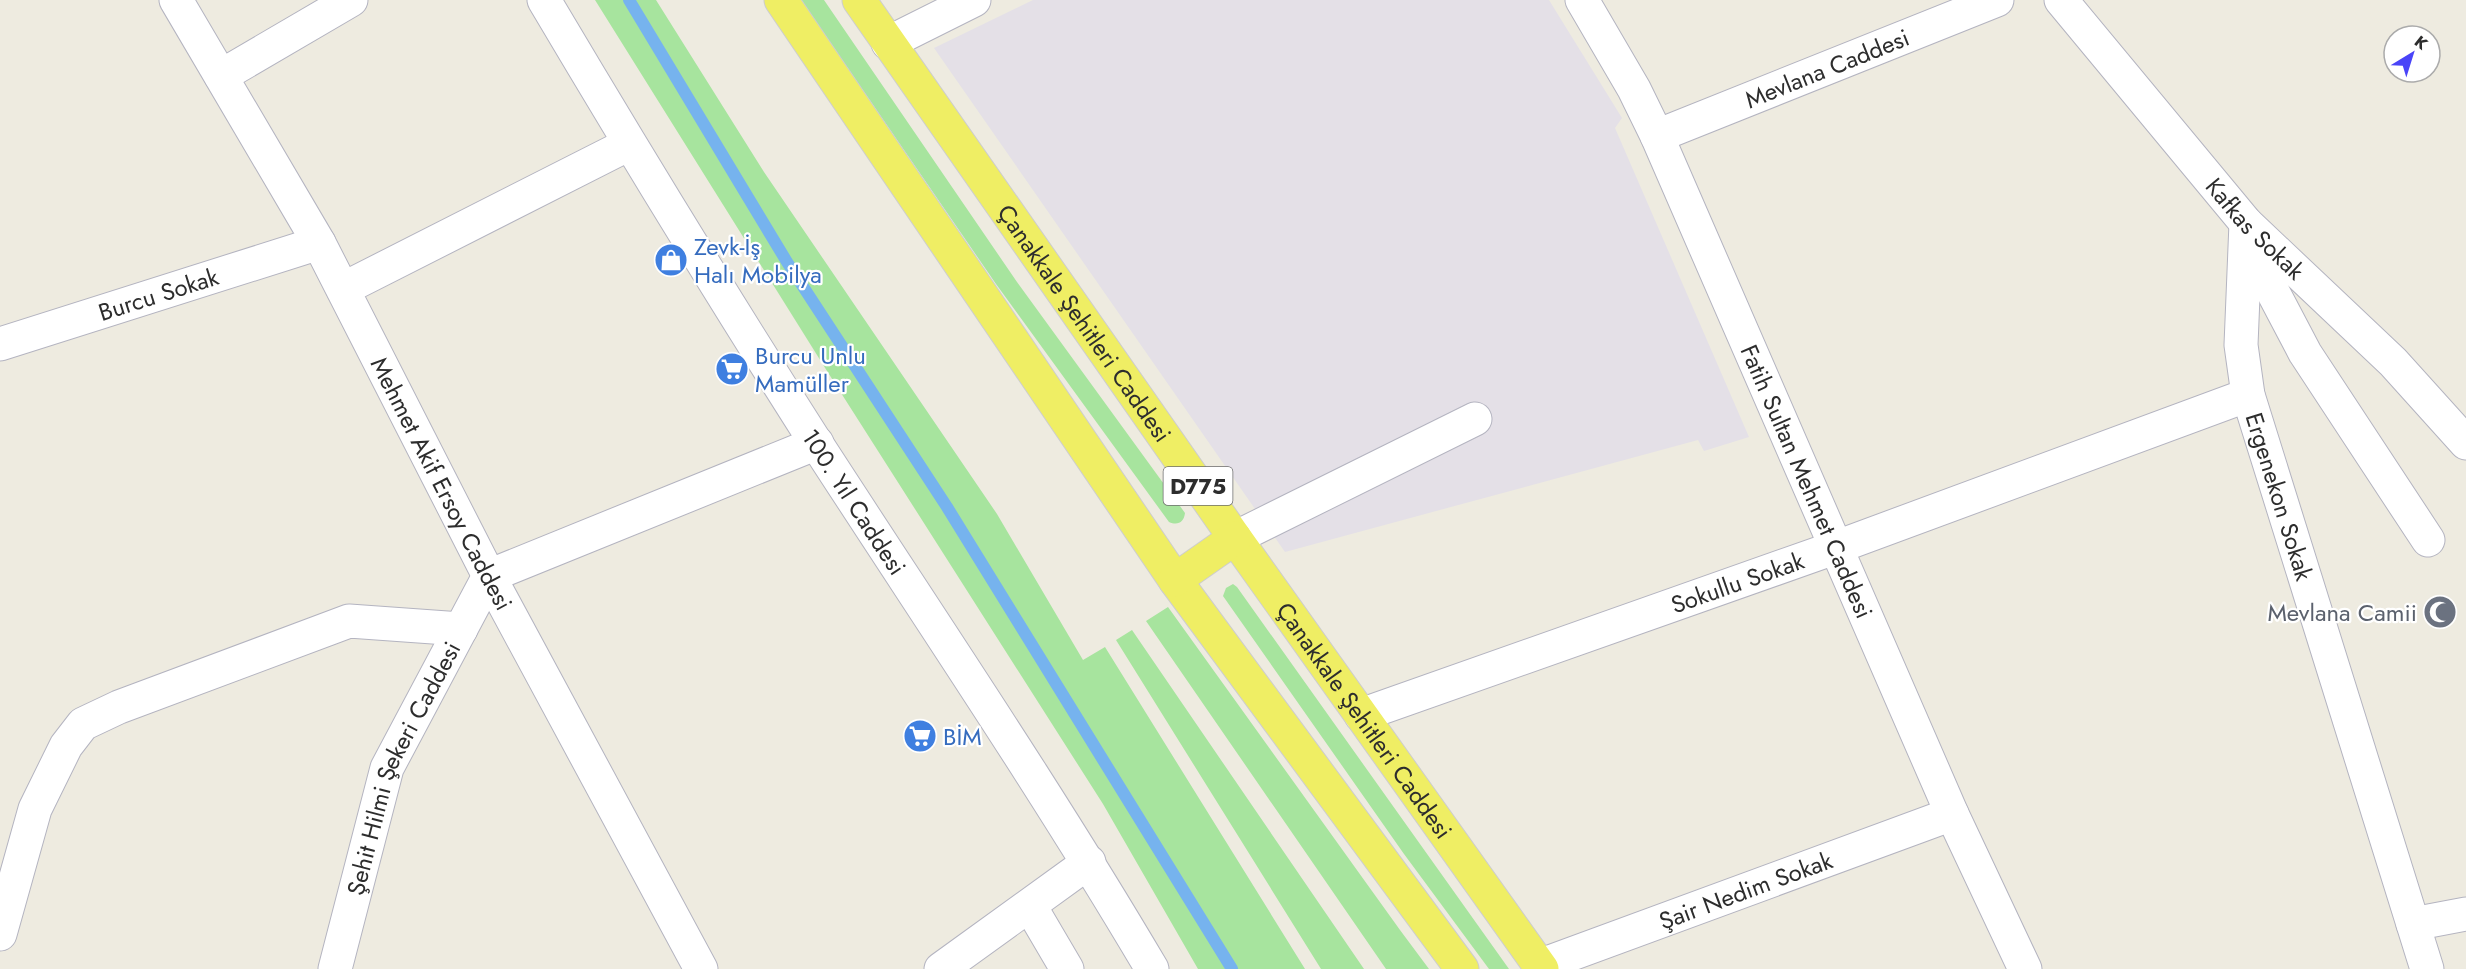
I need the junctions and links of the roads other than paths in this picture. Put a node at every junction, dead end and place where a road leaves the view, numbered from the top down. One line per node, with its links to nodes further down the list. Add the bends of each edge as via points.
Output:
1 (176, 0): 11 (street, Mehmet Akif Ersoy Caddesi)
2 (351, 0): 11 (street)
3 (544, 0): 13 (street, 100. Yıl Caddesi)
4 (781, 0): 26 (main road, D775)
5 (859, 0): 10 (main road, Çanakkale Şehitleri Caddesi / D775)
6 (974, 0): 10 (street)
7 (1582, 0): 12 (street, Fatih Sultan Mehmet Caddesi)
8 (1997, 0): 12 (street, Mevlana Caddesi)
9 (2061, 0): 14 (street, Kafkas Sokak)
10 (888, 43): 22 (main road, Çanakkale Şehitleri Caddesi / D775)
11 (221, 76): 15 (street, Mehmet Akif Ersoy Caddesi)
12 (1657, 136): 24 (street, Fatih Sultan Mehmet Caddesi)
13 (629, 144): 16 (street); 21 (street, 100. Yıl Caddesi)
14 (2246, 223): 18 (street, Ergenekon Sokak, via 2241,345); 20 (street, Kafkas Sokak, via 2392,362); 23 (street, via 2274,294 2306,353)
15 (319, 243): 16 (street, Mehmet Akif Ersoy Caddesi); 17 (street, Burcu Sokak)
16 (343, 289): 25 (street, Mehmet Akif Ersoy Caddesi)
17 (0, 344)
18 (2248, 395): 24 (street, Sokullu Sokak); 33 (street, Ergenekon Sokak)
19 (1475, 419): 22 (street)
20 (2466, 442)
21 (817, 443): 25 (street); 30 (street, 100. Yıl Caddesi)
22 (1235, 538): 26 (main road); 28 (main road, Çanakkale Şehitleri Caddesi / D775)
23 (2428, 540)
24 (1837, 547): 28 (street, Sokullu Sokak); 29 (street, Fatih Sultan Mehmet Caddesi)
25 (489, 576): 27 (street, Şehit Hilmi Şekeri Caddesi); 38 (street, Mehmet Akif Ersoy Caddesi)
26 (1175, 580): 42 (main road, D775)
27 (461, 629): 34 (street, via 349,621 83,724 66,746 34,808); 37 (street, Şehit Hilmi Şekeri Caddesi, via 387,768)
28 (1361, 715): 36 (main road, Çanakkale Şehitleri Caddesi / D775)
29 (1952, 814): 35 (street, Şair Nedim Sokak); 43 (street, Fatih Sultan Mehmet Caddesi)
30 (1089, 862): 31 (street); 41 (street, 100. Yıl Caddesi)
31 (1030, 906): 39 (street); 40 (street)
32 (2466, 914): 33 (street)
33 (2413, 924): 44 (street, Ergenekon Sokak)
34 (0, 934)
35 (1596, 958): 36 (street, Şair Nedim Sokak)
36 (1541, 967)
37 (335, 969)
38 (701, 969)
39 (941, 969)
40 (1068, 969)
41 (1152, 969)
42 (1462, 969)
43 (2025, 969)
44 (2427, 969)

